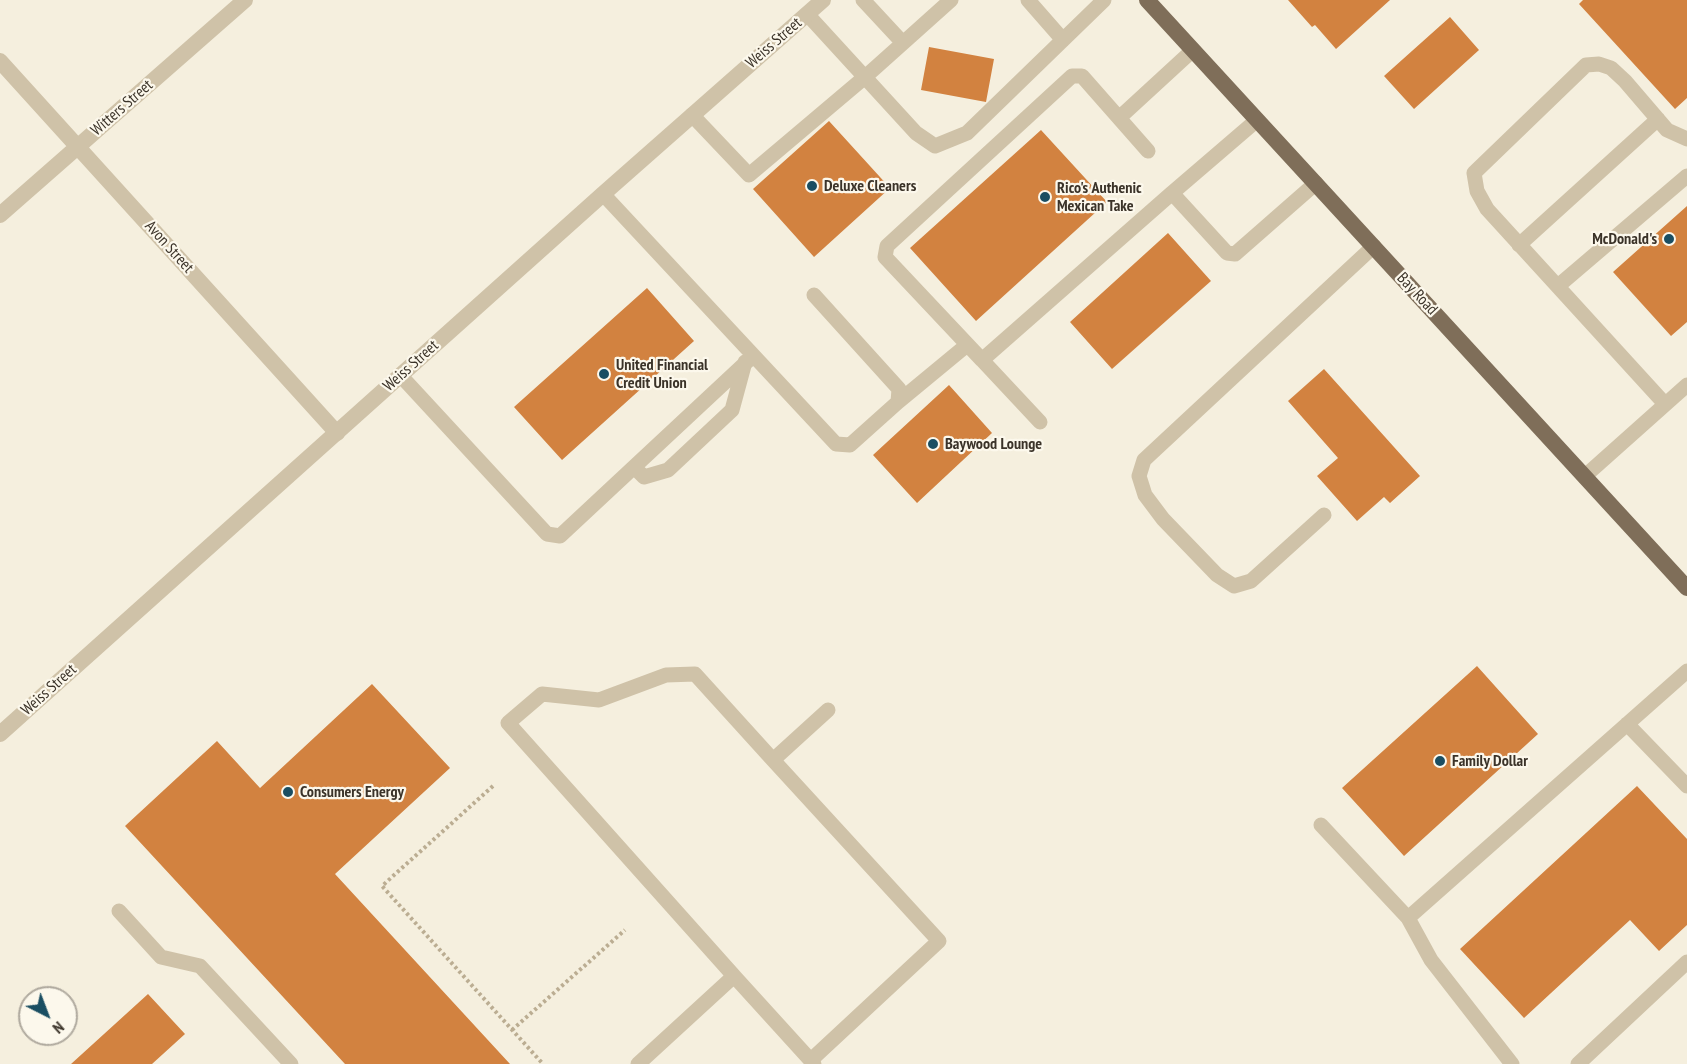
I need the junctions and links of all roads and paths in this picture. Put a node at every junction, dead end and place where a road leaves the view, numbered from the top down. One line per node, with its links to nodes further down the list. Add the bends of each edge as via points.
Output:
1 (245, 0): 19 (street, Witters Street)
2 (823, 0): 8 (street, Weiss Street)
3 (863, 0): 10 (lane)
4 (951, 0): 10 (lane)
5 (1028, 0): 9 (lane)
6 (1104, 0): 9 (lane)
7 (1147, 0): 11 (main road, Bay Road)
8 (807, 14): 13 (lane); 14 (street, Weiss Street)
9 (1063, 40): 13 (lane, via 967,133 934,146 916,134)
10 (903, 43): 13 (lane)
11 (1193, 50): 15 (lane); 17 (main road, Bay Road)
12 (0, 61): 19 (street, Avon Street)
13 (865, 77): 14 (lane, via 748,176)
14 (692, 115): 24 (street, Weiss Street)
15 (1119, 118): 20 (lane); 30 (lane, via 1082,76 1072,76 887,246 885,257)
16 (1658, 119): 18 (lane, via 1667,130); 26 (lane); 26 (lane, via 1611,68 1586,65 1474,173 1477,191 1487,209)
17 (1257, 120): 22 (main road, Bay Road); 23 (lane)
18 (1687, 139)
19 (78, 147): 25 (street, Witters Street); 38 (street, Avon Street)
20 (1148, 151)
21 (1687, 176): 28 (lane)
22 (1316, 183): 23 (lane, via 1235,254 1227,253); 27 (main road, Bay Road)
23 (1172, 193): 32 (lane)
24 (603, 194): 31 (lane); 33 (street, Weiss Street)
25 (0, 215)
26 (1520, 245): 28 (lane)
27 (1374, 246): 40 (main road, Bay Road); 41 (lane, via 1144,460 1139,477 1145,495 1163,519 1217,576 1233,586 1251,581)
28 (1558, 286): 36 (lane)
29 (814, 295): 35 (lane, via 898,389)
30 (967, 345): 32 (lane); 35 (lane)
31 (749, 359): 35 (lane, via 836,444 850,445); 39 (lane); 39 (lane, via 732,410 668,470 644,477)
32 (982, 360): 37 (lane)
33 (400, 376): 38 (street, Weiss Street); 39 (lane, via 547,534 560,536)
34 (1687, 385): 36 (lane)
35 (898, 402)
36 (1665, 404): 40 (lane)
37 (1040, 422)
38 (337, 433): 46 (street, Weiss Street)
39 (634, 467)
40 (1585, 476): 42 (main road, Bay Road)
41 (1324, 515)
42 (1685, 580)
43 (1687, 671): 45 (lane)
44 (828, 710): 47 (lane)
45 (1627, 724): 49 (lane); 52 (lane)
46 (0, 734)
47 (773, 760): 55 (lane, via 695,674 666,675 598,700 542,694 508,723); 57 (lane, via 939,941)
48 (493, 786): 56 (path, via 382,886)
49 (1687, 786)
50 (1321, 825): 52 (lane)
51 (119, 911): 58 (lane, via 161,957 200,966)
52 (1408, 918): 61 (lane, via 1431,960)
53 (625, 930): 56 (path)
54 (1687, 962): 62 (lane)
55 (734, 976): 57 (lane); 60 (lane)
56 (512, 1030): 59 (path)
57 (813, 1062)
58 (291, 1064)
59 (543, 1064)
60 (638, 1064)
61 (1512, 1064)
62 (1578, 1064)

